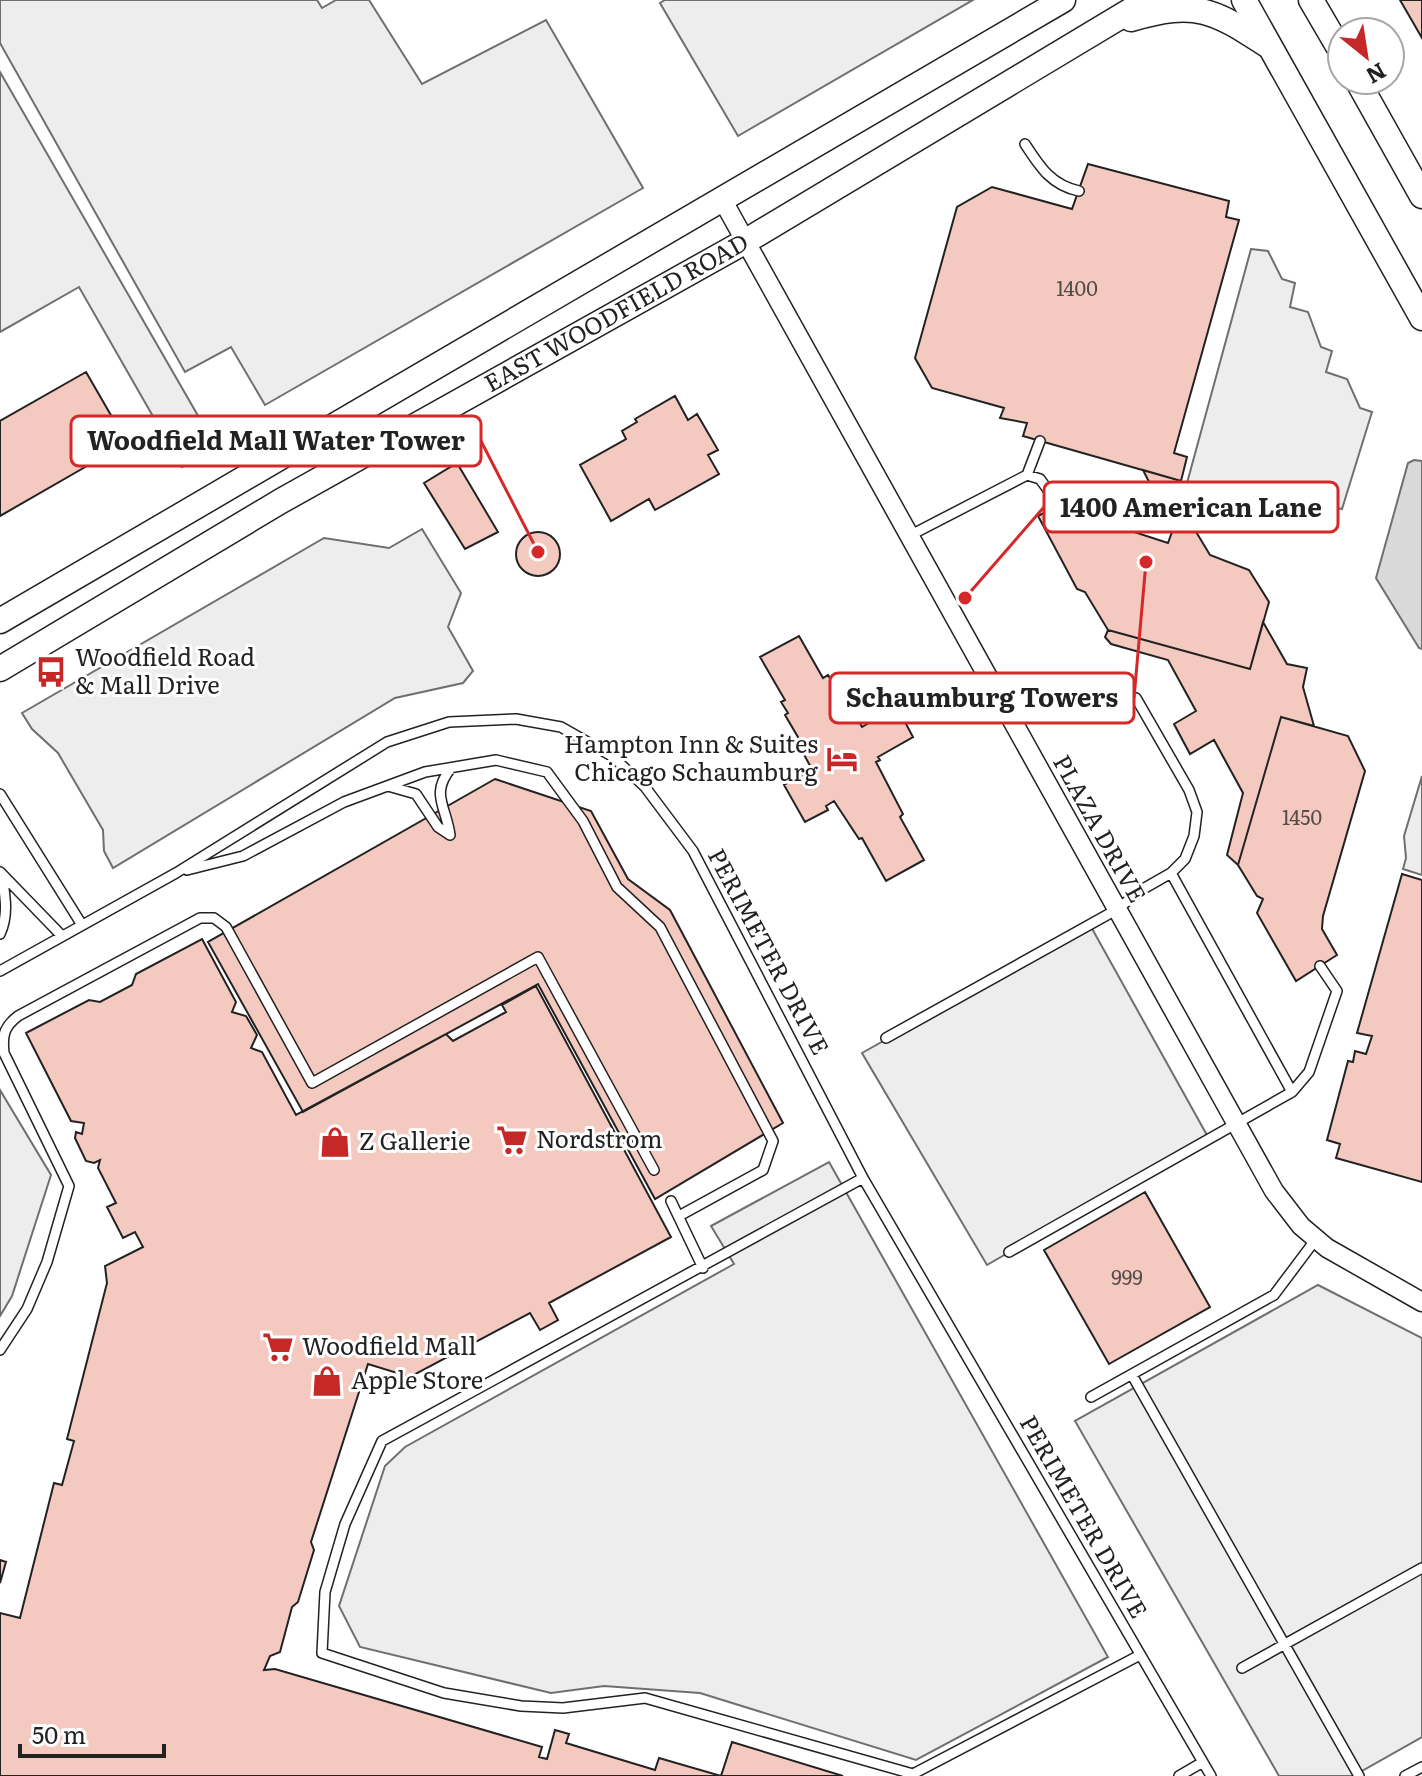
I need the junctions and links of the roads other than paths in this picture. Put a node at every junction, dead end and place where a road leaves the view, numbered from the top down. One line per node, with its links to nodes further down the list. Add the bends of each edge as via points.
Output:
1 (1063, 0): 12 (street, EAST WOODFIELD ROAD)
2 (1148, 0): 6 (street, EAST WOODFIELD ROAD)
3 (1244, 0): 7 (street)
4 (1311, 0): 5 (street)
5 (1323, 11)
6 (1095, 32): 7 (street, via 1150,12 1197,7); 13 (street, EAST WOODFIELD ROAD)
7 (1272, 48): 14 (street)
8 (1366, 96): 11 (street)
9 (1025, 144): 10 (lane, via 1044,173 1062,187)
10 (1079, 191)
11 (1422, 196)
12 (722, 199): 13 (street, PLAZA DRIVE); 19 (street, EAST WOODFIELD ROAD)
13 (746, 241): 18 (street, PLAZA DRIVE); 20 (street, EAST WOODFIELD ROAD, via 281,501)
14 (1422, 318)
15 (1040, 441): 16 (lane)
16 (1027, 475): 17 (lane, via 1048,486); 18 (lane)
17 (1059, 505)
18 (909, 536): 21 (street, PLAZA DRIVE)
19 (0, 621)
20 (0, 669)
21 (1006, 711): 26 (lane, via 1059,678 1136,698 1197,812 1185,859); 28 (street, PLAZA DRIVE)
22 (451, 768): 23 (lane); 23 (lane, via 439,796 450,835 438,827 416,794); 40 (lane, via 496,760 547,772 583,821 617,887 660,927 773,1141 763,1170)
23 (388, 786): 25 (lane, via 344,802 243,856)
24 (0, 794): 29 (lane)
25 (176, 873): 29 (lane, PERIMETER DRIVE); 38 (lane, PERIMETER DRIVE, via 387,742 449,722 516,719 561,727 612,756 645,787 693,851)
26 (1171, 873): 28 (lane); 35 (lane)
27 (1, 874): 30 (lane, via 6,903); 31 (lane)
28 (1116, 910): 34 (lane); 36 (street, PLAZA DRIVE)
29 (82, 925): 31 (lane, PERIMETER DRIVE)
30 (0, 934)
31 (62, 936): 33 (lane, PERIMETER DRIVE)
32 (1320, 966): 35 (lane, via 1337,991 1309,1072)
33 (0, 971)
34 (886, 1038)
35 (1292, 1092): 36 (lane)
36 (1234, 1122): 41 (street, PLAZA DRIVE, via 1274,1191); 42 (lane)
37 (654, 1170): 45 (lane, via 538,957 312,1083 226,927 214,918 200,918 7,1025 4,1053 69,1186 47,1262)
38 (863, 1178): 43 (lane); 50 (lane, PERIMETER DRIVE)
39 (671, 1201): 40 (lane)
40 (679, 1216): 43 (lane)
41 (1316, 1239): 44 (street, PLAZA DRIVE); 46 (lane, via 1274,1295)
42 (1009, 1252)
43 (703, 1268): 50 (lane, via 382,1441 345,1524 325,1592 322,1653 444,1693 521,1706 563,1708 645,1698 913,1774)
44 (1422, 1302)
45 (0, 1350)
46 (1132, 1375): 47 (lane); 49 (lane)
47 (1091, 1397)
48 (1422, 1568): 49 (lane)
49 (1285, 1644): 51 (lane); 56 (lane)
50 (1140, 1655): 52 (lane, PERIMETER DRIVE)
51 (1242, 1668)
52 (1203, 1762): 54 (lane); 55 (lane, PERIMETER DRIVE)
53 (1419, 1771): 57 (lane)
54 (1179, 1776)
55 (1211, 1776)
56 (1359, 1776)
57 (1405, 1776)

